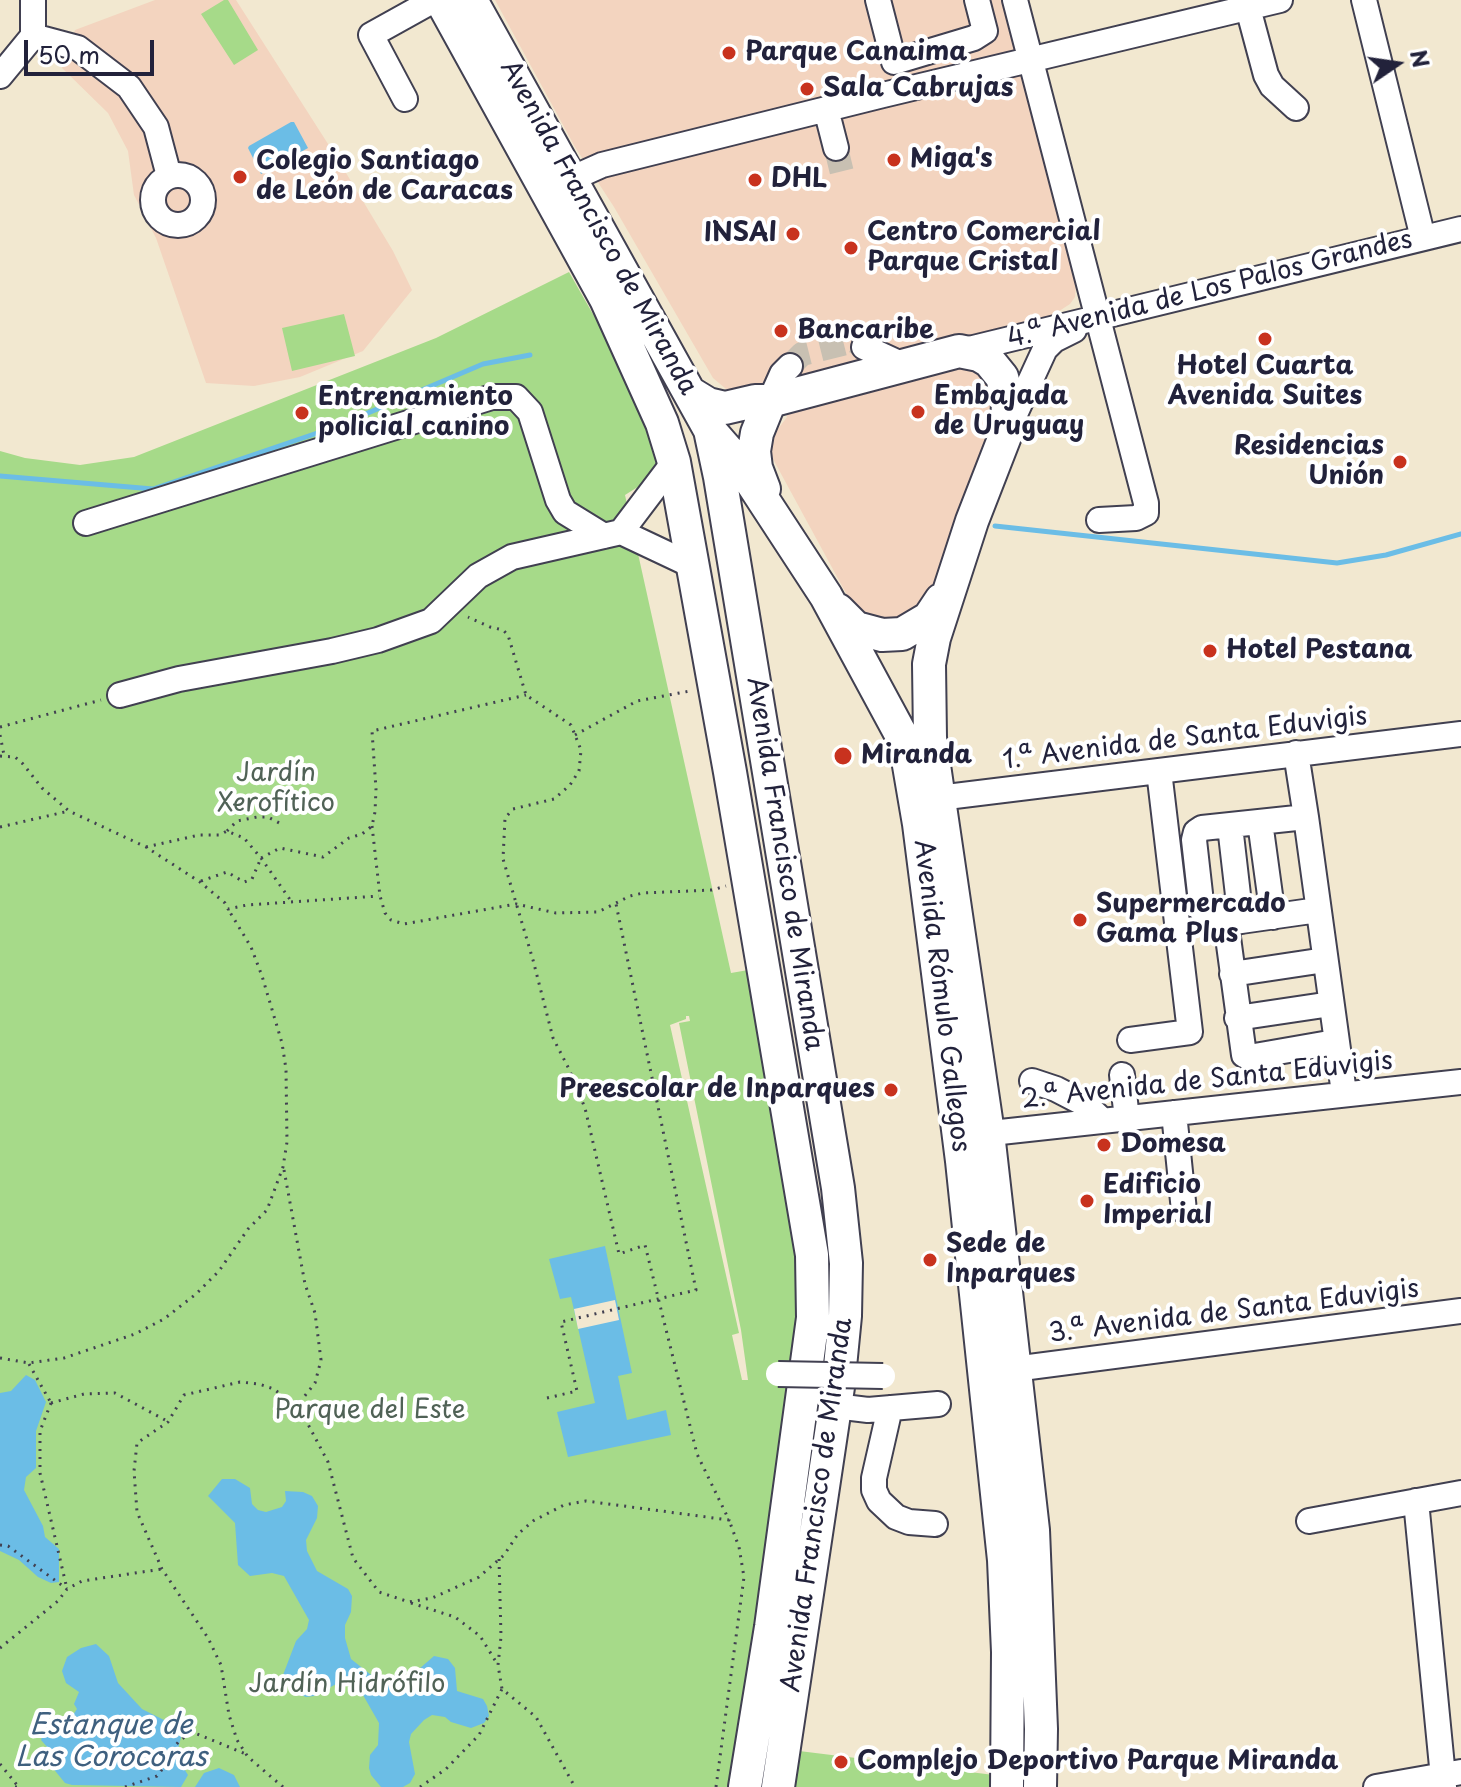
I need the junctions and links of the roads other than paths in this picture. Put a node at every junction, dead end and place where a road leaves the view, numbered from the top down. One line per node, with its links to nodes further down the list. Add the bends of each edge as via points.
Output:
1 (33, 0): 13 (street)
2 (434, 0): 16 (street, via 371,35)
3 (441, 0): 21 (main road, Avenida Francisco de Miranda)
4 (471, 0): 21 (main road, Avenida Francisco de Miranda)
5 (878, 0): 12 (street, via 894,62)
6 (894, 0): 12 (street, via 905,51)
7 (977, 0): 12 (street)
8 (1280, 0): 10 (street)
9 (1364, 0): 23 (street)
10 (1248, 8): 14 (street); 17 (street, via 1266,75)
11 (1018, 11): 12 (street); 14 (street)
12 (985, 31)
13 (33, 36): 15 (street); 20 (street, via 78,48 129,87 156,127)
14 (1032, 59): 18 (street); 25 (street)
15 (0, 76)
16 (405, 99)
17 (1296, 108)
18 (826, 109): 19 (street); 21 (street, via 602,165)
19 (836, 148)
20 (169, 176)
21 (557, 185): 24 (main road, Avenida Francisco de Miranda); 30 (main road, Avenida Francisco de Miranda)
22 (1461, 229): 23 (street, 4.ª Avenida de Los Palos Grandes)
23 (1423, 238): 25 (street, 4.ª Avenida de Los Palos Grandes)
24 (606, 299): 32 (main road, Avenida Rómulo Gallegos, via 664,393); 34 (main road, Avenida Francisco de Miranda)
25 (1096, 318): 27 (street, 4.ª Avenida de Los Palos Grandes); 33 (street, via 1045,349); 35 (street, via 1146,503 1146,513 1136,518)
26 (864, 347): 28 (street)
27 (959, 351): 28 (main road, 4.ª Avenida de Los Palos Grandes); 33 (main road, 4.ª Avenida de Los Palos Grandes, via 989,361 1002,377)
28 (903, 365): 31 (main road, 4.ª Avenida de Los Palos Grandes)
29 (790, 366): 31 (street)
30 (690, 393): 31 (main road, 4.ª Avenida de Los Palos Grandes, via 725,408); 32 (main road, Avenida Francisco de Miranda)
31 (770, 401): 37 (main road, via 754,443 755,461)
32 (710, 430): 37 (main road, Avenida Rómulo Gallegos); 39 (main road, Avenida Francisco de Miranda)
33 (1007, 431): 41 (main road, Avenida Rómulo Gallegos)
34 (674, 462): 38 (street); 40 (main road, Avenida Francisco de Miranda)
35 (1099, 520)
36 (86, 523): 38 (street, via 492,397 516,397 530,412 565,512)
37 (786, 533): 39 (main road, via 752,517 737,524); 42 (main road, Avenida Rómulo Gallegos)
38 (612, 534): 40 (street); 43 (street, via 512,557 478,576 431,621 378,640)
39 (730, 535): 75 (main road, Avenida Francisco de Miranda, via 838,1188 846,1263)
40 (693, 566): 82 (main road, Avenida Francisco de Miranda, via 812,1255 813,1318)
41 (954, 570): 42 (main road, via 929,618 902,634 856,628); 47 (main road, Avenida Rómulo Gallegos, via 929,664)
42 (826, 596): 47 (main road, Avenida Rómulo Gallegos, via 905,742)
43 (120, 695)
44 (1461, 734): 45 (street, 1.ª Avenida de Santa Eduvigis)
45 (1296, 753): 46 (street, 1.ª Avenida de Santa Eduvigis); 48 (street)
46 (1159, 771): 47 (street, 1.ª Avenida de Santa Eduvigis); 54 (street)
47 (928, 799): 68 (main road, Avenida Rómulo Gallegos)
48 (1306, 817): 49 (street); 51 (street)
49 (1260, 822): 50 (street); 52 (street)
50 (1230, 826): 53 (street); 53 (street, via 1202,828 1194,840 1202,911 1224,908)
51 (1318, 910): 52 (street); 55 (street)
52 (1273, 917): 53 (street)
53 (1234, 922): 54 (street); 56 (street)
54 (1178, 928): 59 (street, via 1190,1032)
55 (1325, 960): 56 (street); 57 (street)
56 (1232, 974): 58 (street)
57 (1331, 1004): 58 (street); 60 (street)
58 (1237, 1018): 60 (street, via 1241,1050 1249,1057)
59 (1130, 1040)
60 (1335, 1042): 64 (street)
61 (1122, 1075): 66 (street)
62 (1032, 1081): 67 (street, via 1085,1104)
63 (1461, 1082): 64 (street, 2.ª Avenida de Santa Eduvigis)
64 (1344, 1093): 65 (street, 2.ª Avenida de Santa Eduvigis)
65 (1174, 1113): 66 (street, 2.ª Avenida de Santa Eduvigis); 69 (street)
66 (1127, 1119): 67 (street, 2.ª Avenida de Santa Eduvigis)
67 (1103, 1121): 68 (street, 2.ª Avenida de Santa Eduvigis)
68 (973, 1134): 71 (main road, Avenida Rómulo Gallegos); 84 (main road, Avenida Rómulo Gallegos, via 1004,1560)
69 (1184, 1211)
70 (1461, 1311): 71 (street, 3.ª Avenida de Santa Eduvigis)
71 (1014, 1369): 85 (main road, Avenida Rómulo Gallegos, via 1033,1530)
72 (778, 1374): 73 (street, bridge)
73 (883, 1376)
74 (938, 1404): 76 (street)
75 (835, 1406): 76 (street); 83 (main road, Avenida Francisco de Miranda)
76 (890, 1408): 80 (street, via 874,1490 896,1517)
77 (1461, 1493): 78 (street)
78 (1416, 1501): 79 (street); 81 (street)
79 (1309, 1521)
80 (935, 1524)
81 (1449, 1778): 86 (street)
82 (745, 1787)
83 (778, 1787)
84 (1007, 1787)
85 (1040, 1787)
86 (1376, 1787)

